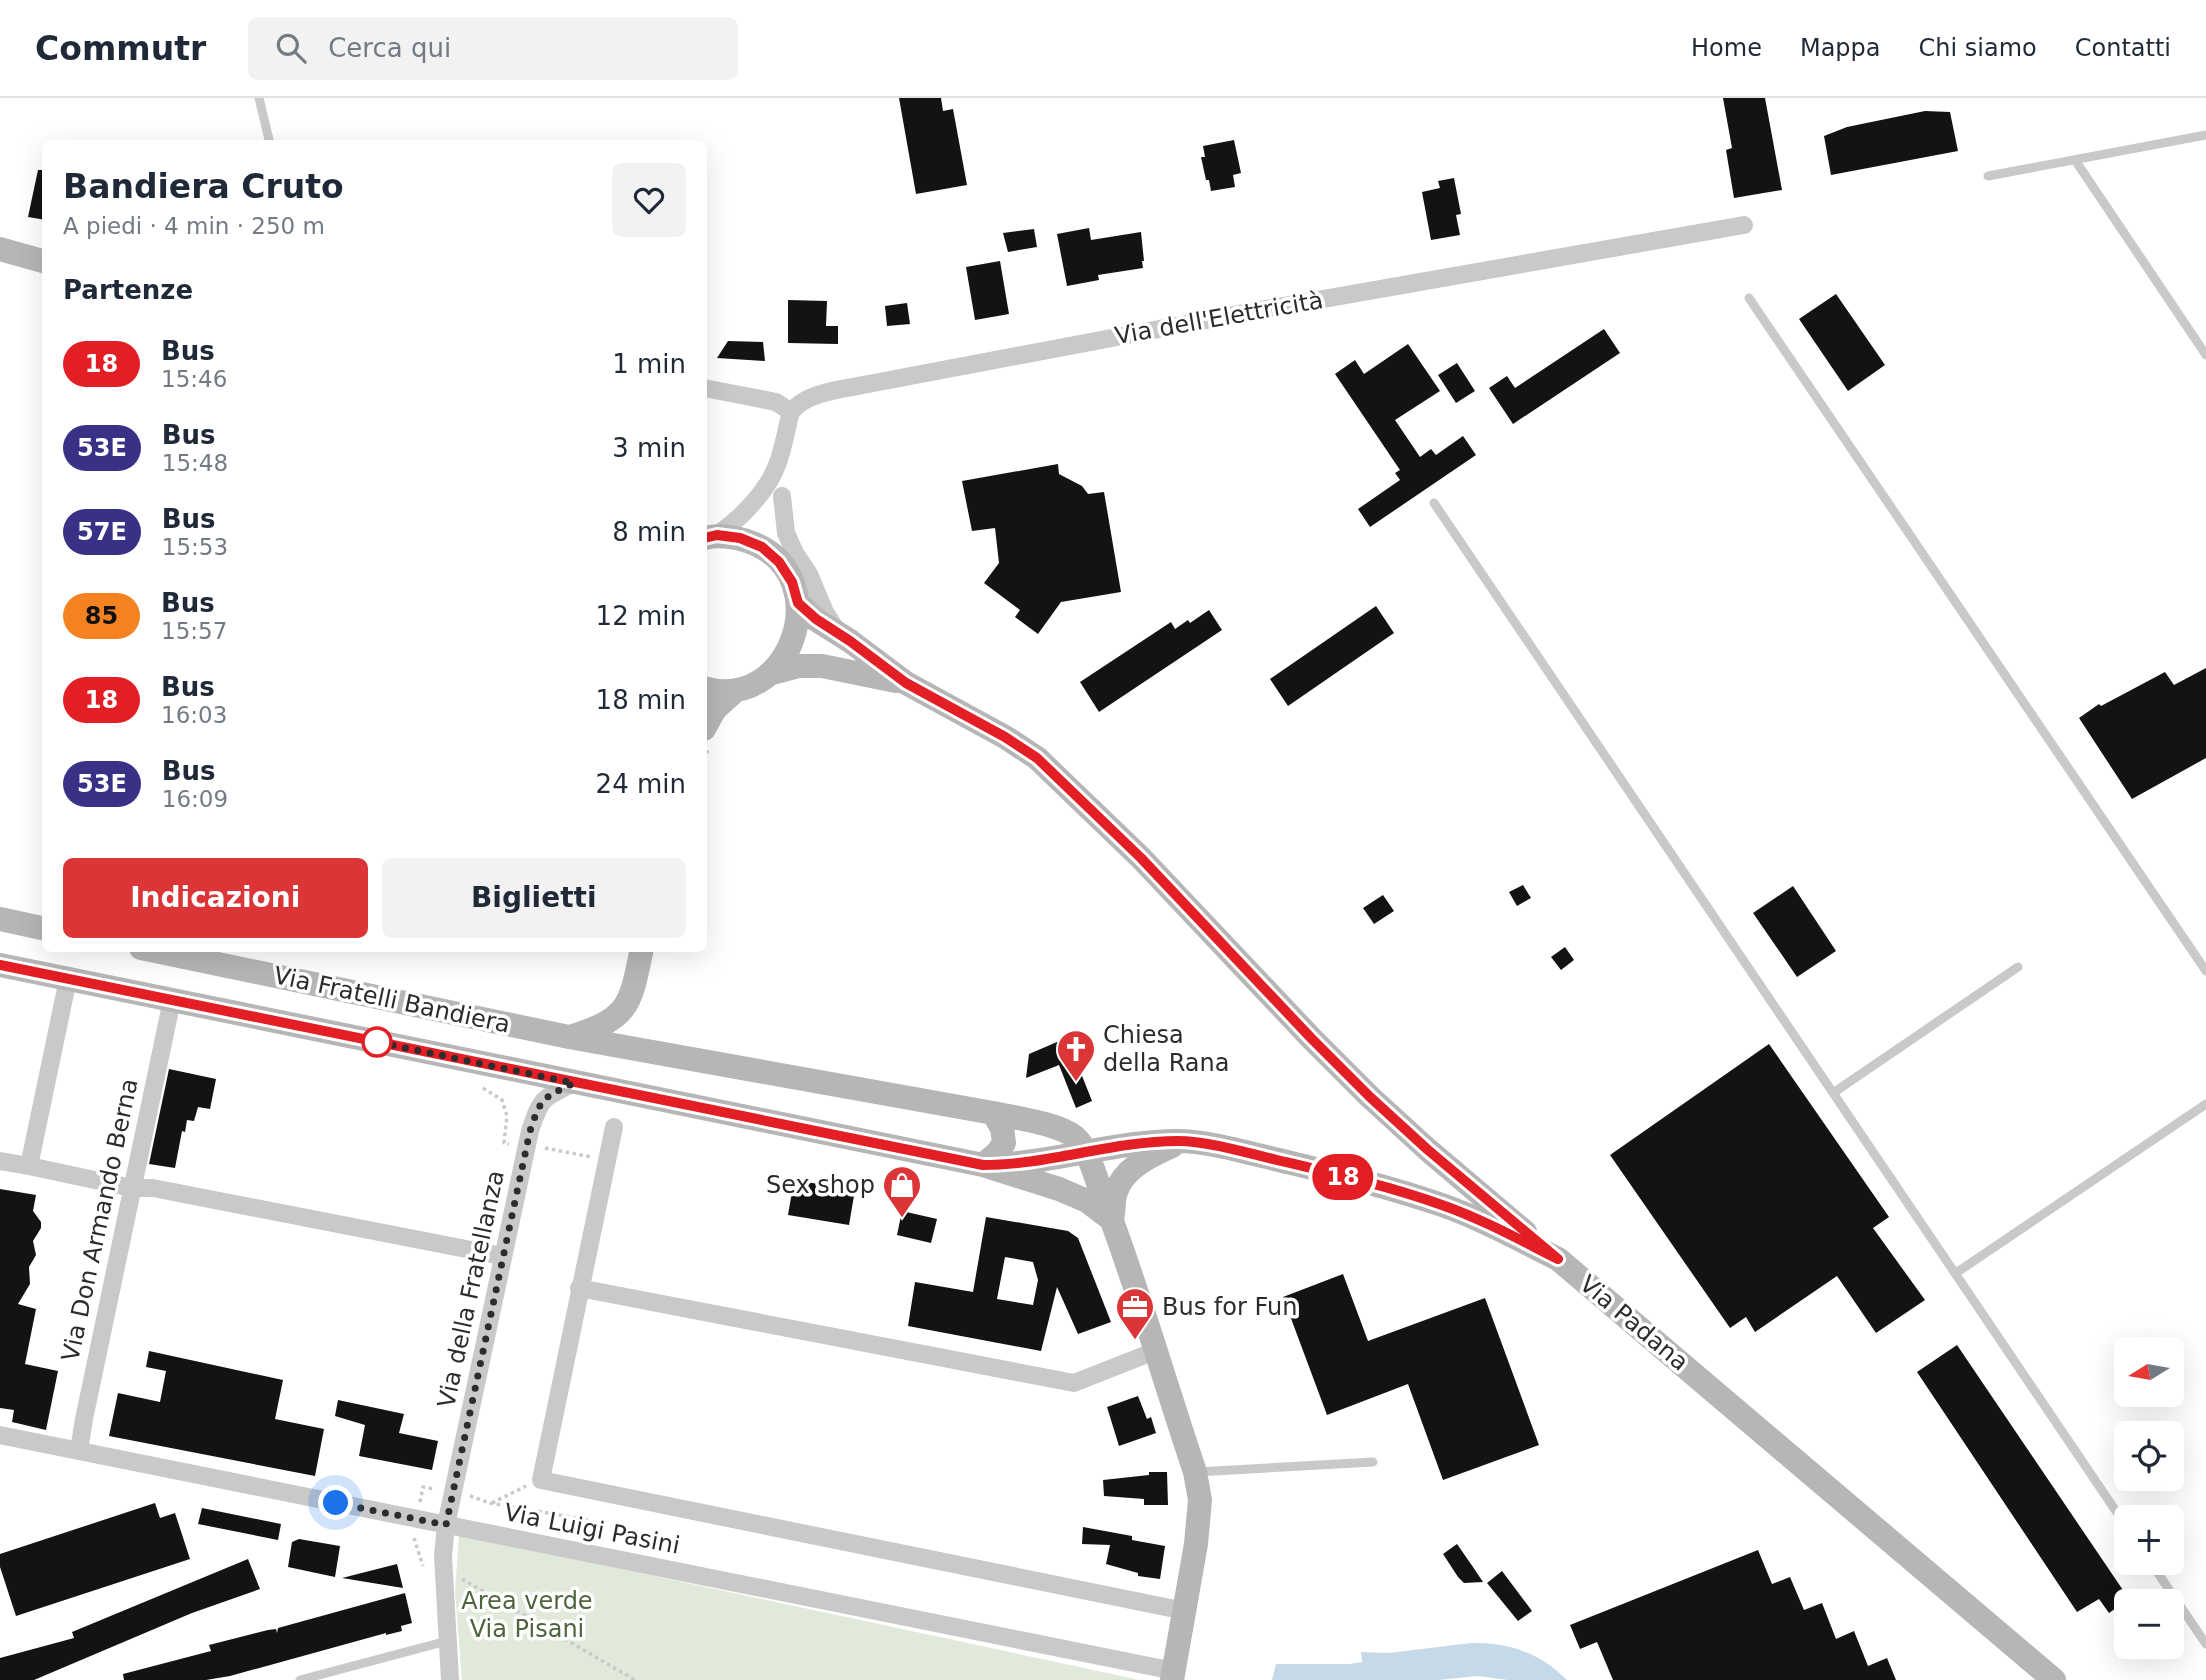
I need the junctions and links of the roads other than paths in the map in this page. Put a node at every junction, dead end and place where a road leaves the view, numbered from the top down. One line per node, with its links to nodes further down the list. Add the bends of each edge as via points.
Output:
1 (259, 98): 3 (lane)
2 (2206, 135): 4 (lane)
3 (269, 140)
4 (2075, 160): 5 (lane); 10 (lane)
5 (1988, 176)
6 (1744, 225): 12 (street, Via dell'Elettricità, via 863,385 812,397)
7 (0, 249): 8 (main road)
8 (42, 260)
9 (1749, 298): 31 (lane)
10 (2206, 355)
11 (707, 389): 12 (street, via 776,402)
12 (791, 412): 13 (street)
13 (777, 465): 14 (street); 16 (street, via 746,512)
14 (782, 496): 17 (street, via 775,532); 19 (street, via 786,533)
15 (1434, 503): 38 (lane)
16 (710, 536): 17 (main road, via 740,538 762,547)
17 (779, 562): 18 (main road)
18 (798, 603): 19 (main road); 20 (main road, via 797,630 787,654)
19 (841, 636): 21 (main road)
20 (769, 674): 21 (main road, via 822,666); 23 (main road)
21 (906, 683): 50 (main road, via 1037,758 1141,858 1370,1097)
22 (707, 689): 23 (main road)
23 (736, 690): 24 (main road)
24 (707, 724)
25 (0, 919): 26 (main road)
26 (42, 928)
27 (160, 952): 35 (main road, Via Fratelli Bandiera)
28 (641, 952): 33 (main road)
29 (0, 965): 32 (main road, Via Fratelli Bandiera)
30 (2018, 967): 38 (lane)
31 (2206, 971)
32 (68, 979): 34 (main road, Via Fratelli Bandiera); 46 (street)
33 (632, 994): 35 (main road, via 620,1013); 36 (main road, via 635,1034)
34 (172, 1000): 37 (main road, Via Fratelli Bandiera); 47 (street, Via Don Armando Berna)
35 (569, 1037): 36 (main road, Via Fratelli Bandiera)
36 (643, 1050): 40 (main road, Via Fratelli Bandiera)
37 (574, 1083): 45 (main road, Via Fratelli Bandiera); 49 (street, Via della Fratellanza, via 544,1098 537,1110)
38 (1833, 1093): 51 (lane)
39 (2206, 1104): 51 (lane)
40 (993, 1113): 43 (main road, Via Fratelli Bandiera, via 1068,1132); 45 (main road, via 1004,1143)
41 (614, 1128): 52 (street)
42 (1181, 1141): 43 (main road, Via Padana); 48 (main road, via 1128,1172 1116,1191); 50 (main road, Via Padana, via 1320,1170 1442,1205)
43 (1085, 1151): 45 (main road, Via Fratelli Bandiera); 48 (main road, Via Fratelli Bandiera)
44 (0, 1161): 46 (street)
45 (983, 1165): 48 (main road, Via Fratelli Bandiera, via 1087,1201)
46 (29, 1166): 47 (street)
47 (132, 1188): 49 (street, via 153,1188); 55 (street, Via Don Armando Berna)
48 (1112, 1221): 53 (main road)
49 (502, 1256): 59 (street, Via della Fratellanza)
50 (1558, 1259): 67 (main road, Via Padana)
51 (1956, 1273): 58 (lane)
52 (579, 1288): 53 (street, via 1074,1383); 61 (street, via 541,1480)
53 (1155, 1351): 57 (main road)
54 (0, 1435): 55 (street, Via Luigi Pasini)
55 (79, 1450): 59 (street, Via Luigi Pasini)
56 (1373, 1462): 57 (lane)
57 (1195, 1472): 61 (main road, via 1200,1500)
58 (2114, 1508)
59 (446, 1525): 62 (street, Via della Fratellanza); 64 (street, Via Luigi Pasini)
60 (2159, 1575): 63 (lane)
61 (1185, 1611): 64 (main road)
62 (447, 1641): 65 (lane); 66 (street, Via della Fratellanza)
63 (2206, 1644)
64 (1173, 1675)
65 (300, 1680)
66 (450, 1680)
67 (2054, 1680)

